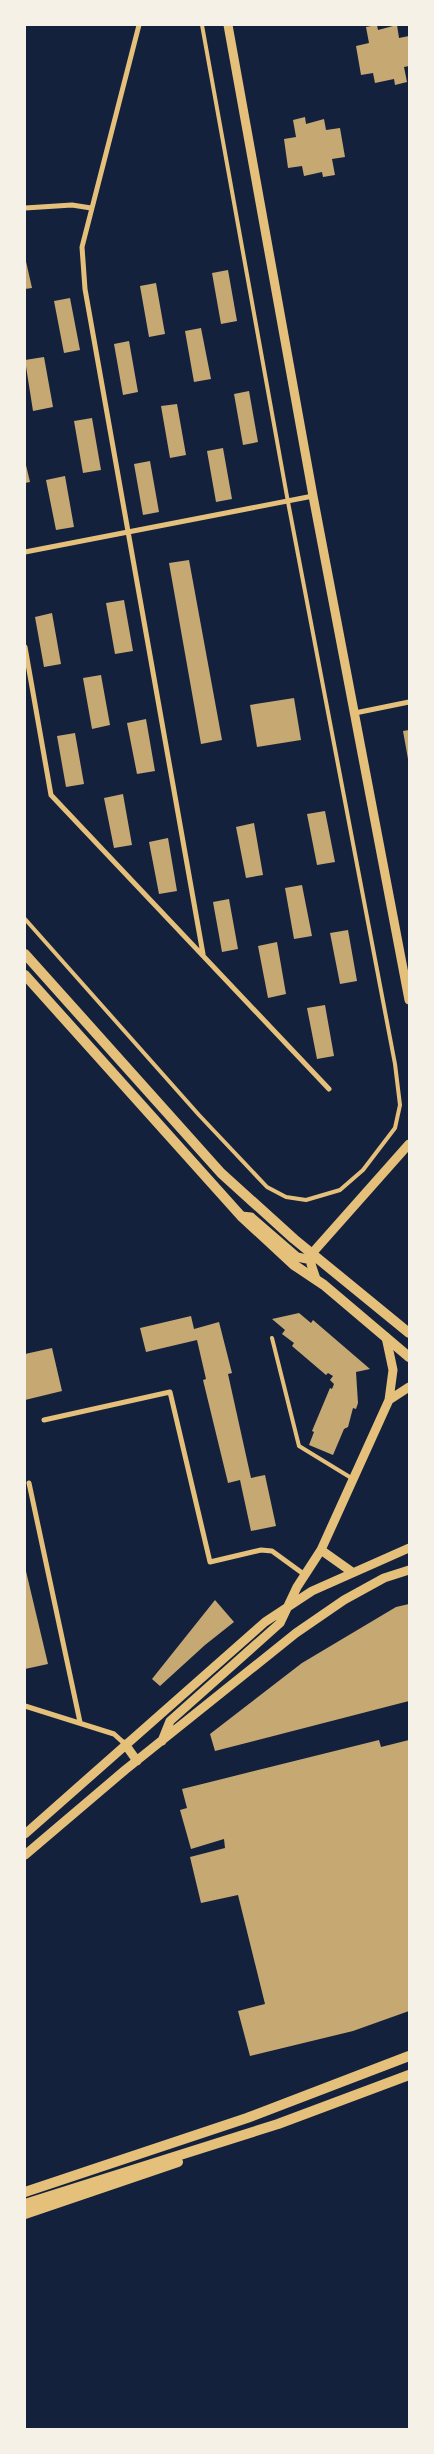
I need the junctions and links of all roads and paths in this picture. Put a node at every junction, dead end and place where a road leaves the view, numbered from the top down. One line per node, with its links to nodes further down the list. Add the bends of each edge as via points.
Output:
1 (139, 25): 5 (street)
2 (202, 25): 7 (lane)
3 (228, 25): 6 (street)
4 (25, 208): 5 (street, via 72,205)
5 (91, 208): 8 (street, via 82,247 85,289)
6 (314, 496): 7 (street); 12 (street)
7 (288, 502): 8 (street); 13 (lane, via 395,1064 400,1105 395,1128 362,1170 340,1190 306,1200 286,1197 267,1187)
8 (128, 533): 9 (street); 15 (street)
9 (25, 552)
10 (25, 648): 15 (street, via 51,795)
11 (409, 702): 12 (street)
12 (355, 713): 17 (street)
13 (25, 919)
14 (25, 954): 21 (main road, via 221,1173)
15 (203, 954): 18 (street)
16 (25, 975): 20 (main road)
17 (409, 1000)
18 (329, 1089)
19 (409, 1144): 21 (street)
20 (242, 1216): 21 (street, via 251,1217 297,1257 307,1259); 22 (main road, via 294,1264)
21 (314, 1253): 22 (street, via 310,1264); 23 (main road)
22 (316, 1279): 24 (main road)
23 (409, 1333)
24 (386, 1336): 26 (main road); 28 (street, via 393,1370)
25 (272, 1338): 30 (lane, via 298,1446)
26 (409, 1357)
27 (409, 1387): 28 (street)
28 (389, 1400): 30 (street)
29 (44, 1420): 36 (street, via 170,1392 210,1562 261,1550 272,1551)
30 (353, 1479): 33 (street)
31 (29, 1482): 39 (street)
32 (409, 1548): 35 (street)
33 (321, 1550): 35 (street); 36 (street)
34 (409, 1570): 40 (street, via 378,1581 337,1604)
35 (352, 1572): 37 (street)
36 (305, 1575): 37 (street)
37 (285, 1608): 40 (street, via 280,1623 170,1721); 41 (street)
38 (25, 1706): 39 (street)
39 (80, 1722): 41 (street, via 114,1734)
40 (162, 1741): 42 (street)
41 (125, 1744): 42 (street); 43 (street)
42 (137, 1761): 44 (street)
43 (25, 1834)
44 (25, 1856)
45 (409, 2056): 48 (main road, via 247,2118)
46 (409, 2075): 47 (main road)
47 (278, 2124): 49 (main road); 50 (main road, via 166,2167)
48 (25, 2192)
49 (25, 2204)
50 (25, 2214)

